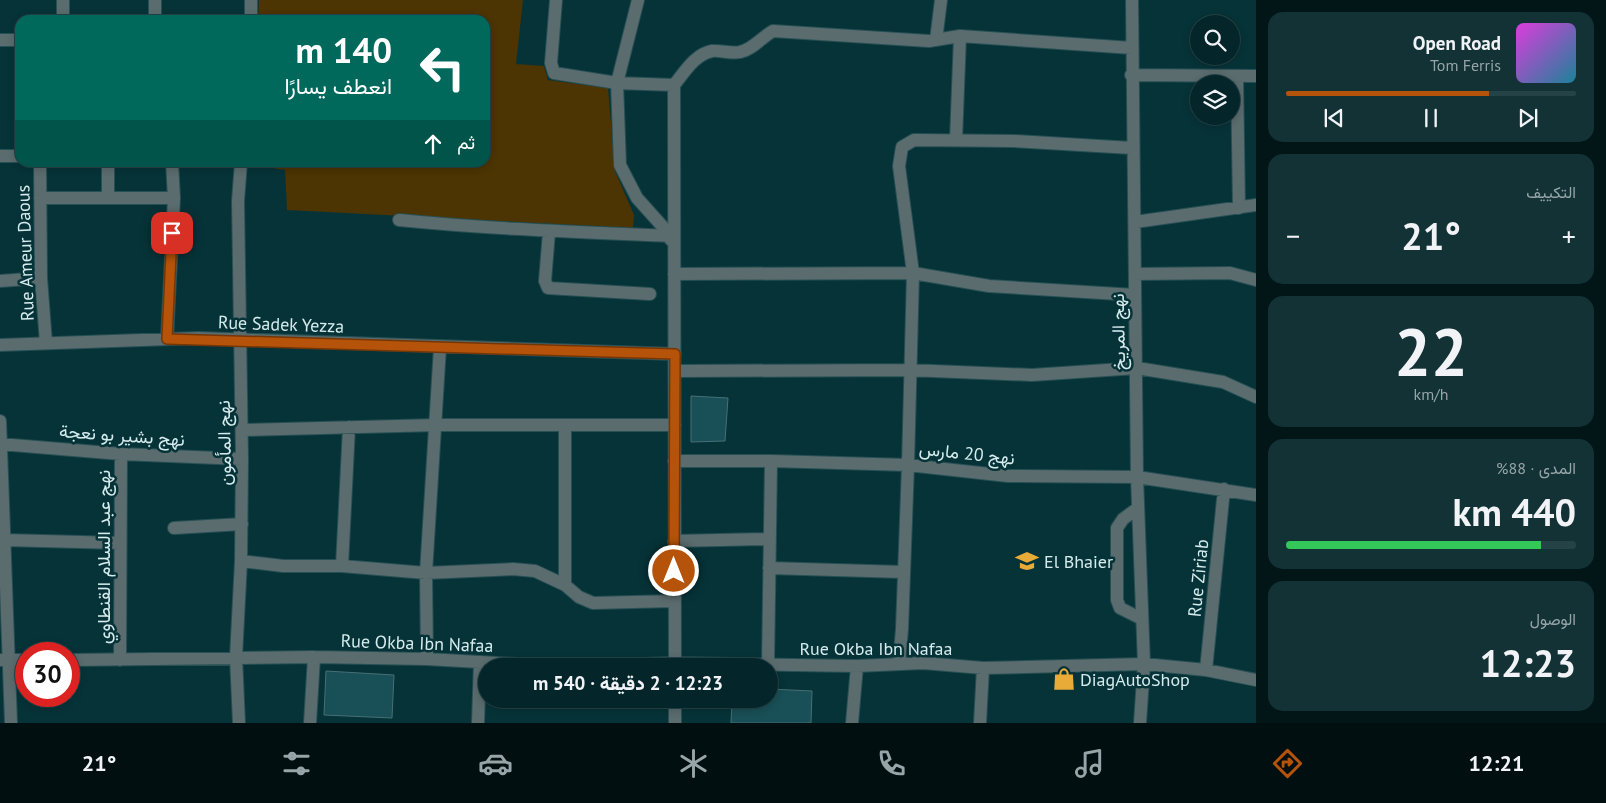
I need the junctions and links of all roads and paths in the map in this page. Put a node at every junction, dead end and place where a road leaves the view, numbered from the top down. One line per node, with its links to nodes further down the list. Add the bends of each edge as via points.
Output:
1 (63, 0): 8 (street)
2 (155, 0): 9 (street)
3 (251, 0): 10 (street)
4 (556, 0): 20 (street, via 552,70 557,74)
5 (638, 0): 20 (street)
6 (941, 0): 14 (street)
7 (1132, 0): 15 (street, نهج المريخ)
8 (63, 15)
9 (155, 15)
10 (251, 15)
11 (960, 36): 14 (street); 15 (street); 23 (street)
12 (0, 40): 13 (street)
13 (15, 40)
14 (936, 40): 21 (street, via 773,31 739,52 712,51 705,54 696,59)
15 (1132, 48): 16 (street, نهج المريخ)
16 (1132, 75): 17 (street); 24 (street, نهج المريخ)
17 (1190, 76)
18 (1240, 76): 19 (street)
19 (1256, 76)
20 (617, 83): 21 (street); 39 (street, via 620,165 637,198)
21 (674, 85): 40 (street)
22 (1238, 125): 35 (street)
23 (956, 140): 24 (street); 41 (street, via 914,140 902,146 900,152)
24 (1132, 148): 37 (street, نهج المريخ)
25 (0, 156): 26 (street)
26 (15, 156)
27 (40, 167): 31 (street, Rue Ameur Daous)
28 (108, 167): 32 (street)
29 (172, 167): 33 (street)
30 (241, 167): 50 (street, نهج المأمون)
31 (40, 198): 32 (street); 44 (street, Rue Ameur Daous)
32 (108, 198): 33 (street)
33 (174, 198): 49 (street)
34 (1256, 205): 35 (street)
35 (1239, 208): 37 (street)
36 (400, 220): 38 (street)
37 (1135, 222): 43 (street, نهج المريخ)
38 (549, 232): 39 (street); 47 (street, via 545,281 548,288)
39 (669, 236): 40 (street)
40 (674, 249): 42 (street)
41 (913, 273): 42 (street); 48 (street, via 988,286); 56 (street)
42 (674, 274): 54 (street)
43 (1135, 274): 45 (street, via 1230,273); 48 (street, نهج المريخ)
44 (41, 278): 46 (street); 51 (street, Rue Ameur Daous)
45 (1256, 280)
46 (0, 281)
47 (650, 294)
48 (1135, 295): 55 (street, نهج المريخ)
49 (167, 339): 50 (street, Rue Sadek Yezza); 51 (street, Rue Sadek Yezza)
50 (240, 341): 53 (street, Rue Sadek Yezza); 64 (street, نهج المأمون)
51 (46, 343): 52 (street, Rue Sadek Yezza)
52 (0, 345)
53 (440, 347): 54 (street, Rue Sadek Yezza); 61 (street)
54 (675, 354): 57 (street)
55 (1137, 368): 56 (street, via 1032,375); 58 (street, via 1222,382); 71 (street, نهج المريخ)
56 (910, 370): 57 (street); 70 (street)
57 (675, 371): 60 (street)
58 (1256, 397)
59 (0, 421): 65 (street)
60 (675, 425): 63 (street); 68 (street)
61 (437, 426): 62 (street); 63 (street); 84 (street)
62 (349, 427): 64 (street); 82 (street)
63 (565, 427): 86 (street)
64 (242, 430): 67 (street, نهج المأمون)
65 (1, 444): 66 (street, نهج بشير بو نعجة); 78 (street)
66 (121, 454): 67 (street, نهج بشير بو نعجة); 80 (street, نهج عبد السلام القنطاوي)
67 (242, 459): 75 (street, نهج المأمون)
68 (674, 461): 69 (street, نهج 20 مارس); 79 (street)
69 (771, 461): 70 (street, نهج 20 مارس); 77 (street)
70 (908, 465): 71 (street, نهج 20 مارس, via 1008,476); 85 (street)
71 (1137, 477): 72 (street, نهج 20 مارس); 74 (street, نهج المريخ)
72 (1224, 489): 73 (street, نهج 20 مارس); 103 (street, Rue Ziriab)
73 (1256, 495)
74 (1138, 508): 88 (street, نهج المريخ); 88 (street, via 1117,528 1116,600 1120,608)
75 (242, 524): 76 (street); 81 (street, نهج المأمون)
76 (174, 528)
77 (769, 539): 79 (street); 83 (street)
78 (4, 540): 80 (street); 94 (street)
79 (674, 541): 87 (street)
80 (119, 543): 96 (street, نهج عبد السلام القنطاوي)
81 (241, 561): 82 (street, via 283,566); 89 (street, نهج المأمون)
82 (342, 566): 84 (street)
83 (769, 568): 85 (street); 92 (street)
84 (426, 572): 86 (street, via 535,571); 93 (street)
85 (903, 572): 98 (street)
86 (565, 585): 87 (street, via 579,597 593,603)
87 (674, 602): 91 (street)
88 (1142, 619): 99 (street, نهج المريخ)
89 (236, 657): 90 (street, Rue Okba Ibn Nafaa); 96 (street, Rue Okba Ibn Nafaa); 108 (street, نهج المأمون)
90 (314, 657): 93 (street, Rue Okba Ibn Nafaa); 109 (street)
91 (675, 658)
92 (768, 658)
93 (426, 659): 97 (street, Rue Okba Ibn Nafaa)
94 (5, 660): 107 (street)
95 (80, 660): 96 (street, Rue Okba Ibn Nafaa)
96 (120, 660)
97 (478, 662)
98 (898, 664): 101 (street, Rue Okba Ibn Nafaa); 102 (street, Rue Okba Ibn Nafaa)
99 (1144, 664): 102 (street, Rue Okba Ibn Nafaa); 103 (street, Rue Okba Ibn Nafaa); 114 (street, نهج المريخ)
100 (778, 665): 101 (street, Rue Okba Ibn Nafaa)
101 (857, 666): 112 (street)
102 (984, 668): 113 (street)
103 (1206, 670): 104 (street, Rue Okba Ibn Nafaa)
104 (1256, 680)
105 (478, 708): 110 (street)
106 (675, 708): 111 (street)
107 (11, 723)
108 (239, 723)
109 (310, 723)
110 (478, 723)
111 (675, 723)
112 (852, 723)
113 (980, 723)
114 (1140, 723)

